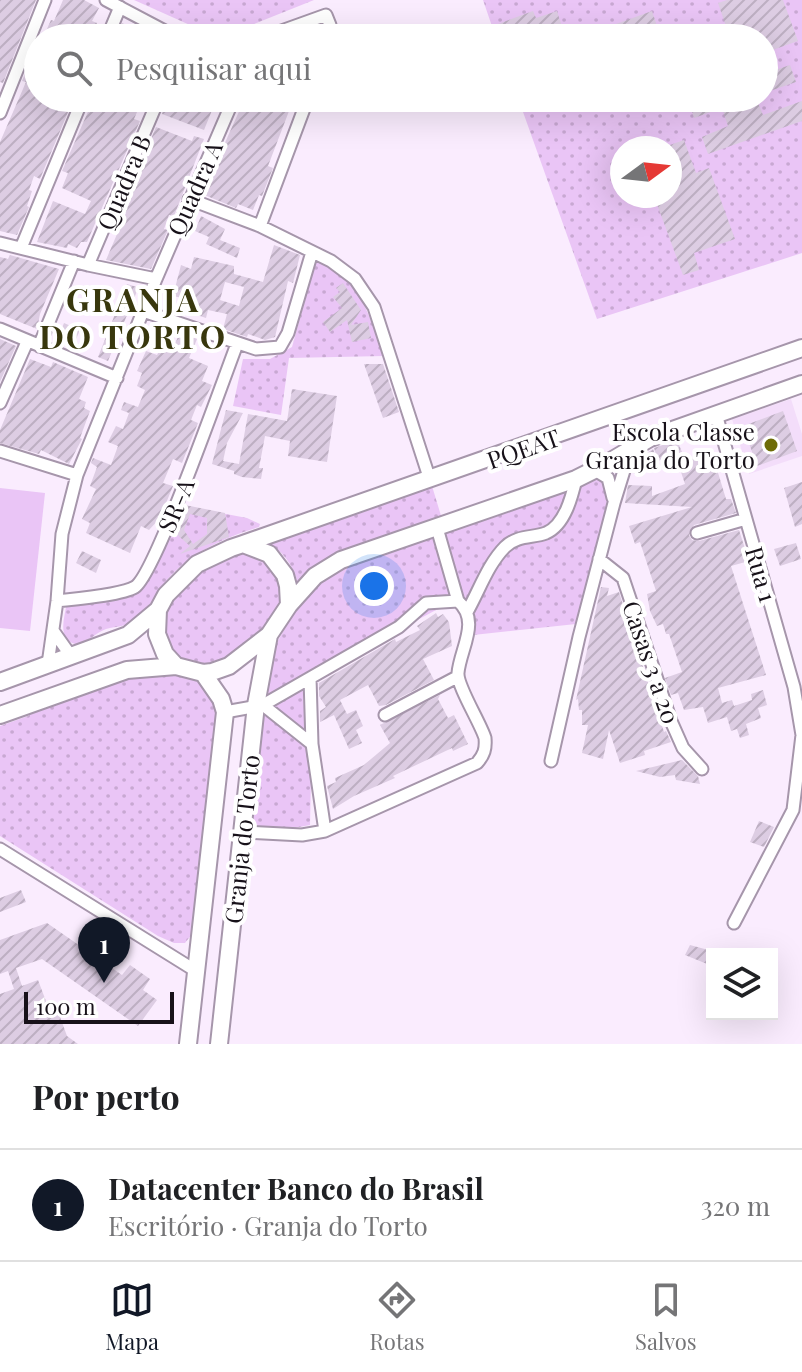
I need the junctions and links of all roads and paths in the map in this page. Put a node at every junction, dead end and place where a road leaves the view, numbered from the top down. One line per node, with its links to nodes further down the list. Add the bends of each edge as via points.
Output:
1 (45, 0): 4 (street)
2 (106, 0): 3 (street)
3 (120, 7): 5 (street); 6 (street)
4 (35, 24)
5 (113, 24)
6 (152, 24)
7 (301, 24): 8 (street, via 326,15)
8 (330, 24)
9 (24, 53): 14 (street)
10 (77, 112): 18 (street)
11 (153, 112): 21 (street, Quadra B)
12 (228, 112): 15 (street, Quadra A)
13 (303, 112): 16 (street)
14 (0, 113)
15 (189, 199): 16 (street); 22 (street, Quadra A)
16 (260, 226): 19 (street)
17 (0, 243): 18 (street)
18 (21, 248): 20 (street)
19 (312, 252): 26 (street, via 284,343 267,350); 40 (street, via 344,270 368,296)
20 (74, 261): 21 (street); 27 (street)
21 (88, 265): 22 (street)
22 (156, 279): 23 (street)
23 (143, 311): 26 (street); 30 (street)
24 (0, 329): 25 (street)
25 (27, 342): 27 (street); 33 (street)
26 (237, 344): 47 (street, SR-A, via 143,579 130,590)
27 (39, 346): 30 (street)
28 (802, 348): 29 (street, PQEAT)
29 (763, 362): 32 (street, via 774,376); 40 (street, PQEAT)
30 (117, 378): 38 (street)
31 (802, 384): 32 (street, PQEAT)
32 (771, 394): 34 (street, PQEAT)
33 (1, 398)
34 (716, 414): 35 (street, PQEAT); 42 (street, Rua 1)
35 (631, 448): 37 (street, PQEAT); 41 (street)
36 (0, 451): 38 (street)
37 (595, 470): 39 (street, PQEAT); 41 (street, via 608,478)
38 (77, 475): 47 (street, via 62,534)
39 (576, 479): 43 (street, PQEAT); 51 (street, via 558,524 506,547)
40 (430, 480): 45 (street, PQEAT)
41 (614, 503): 46 (street)
42 (746, 519): 44 (street); 65 (street, Rua 1, via 794,687)
43 (437, 528): 48 (street); 49 (street, PQEAT, via 341,560 315,576)
44 (697, 533)
45 (243, 544): 49 (street, via 278,563); 50 (street, via 197,564)
46 (599, 559): 67 (street); 68 (street, Casas 3 a 20, via 623,578 678,737)
47 (57, 601): 52 (street)
48 (458, 601): 51 (street); 59 (street, via 423,605 399,627)
49 (289, 605): 53 (street)
50 (158, 610): 54 (street, via 128,635); 56 (street, via 160,644)
51 (467, 612): 58 (street, via 469,629)
52 (54, 632): 54 (street); 55 (street)
53 (269, 635): 57 (street, via 229,666); 61 (street, Granja do Torto)
54 (71, 656): 55 (street)
55 (48, 664): 60 (street)
56 (176, 666): 57 (street); 63 (street, via 127,670)
57 (203, 673): 62 (street)
58 (457, 677): 64 (street); 69 (street, via 485,738 477,763)
59 (310, 678): 61 (street); 66 (street)
60 (0, 682)
61 (260, 705): 62 (street); 66 (street); 70 (street, Granja do Torto)
62 (225, 712): 73 (street, Granja do Torto)
63 (0, 715)
64 (385, 715)
65 (802, 735): 72 (street, Rua 1, via 793,810)
66 (312, 744): 69 (street)
67 (551, 761)
68 (702, 769)
69 (325, 831): 70 (street)
70 (242, 832): 75 (street, Granja do Torto)
71 (0, 849): 73 (street)
72 (734, 923)
73 (196, 971): 74 (street, Granja do Torto)
74 (188, 1044)
75 (219, 1044)

